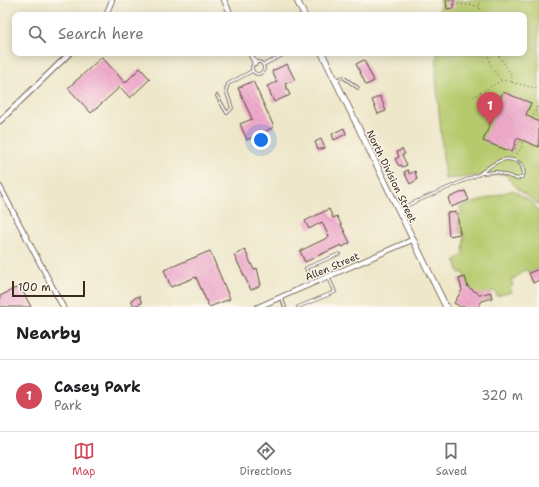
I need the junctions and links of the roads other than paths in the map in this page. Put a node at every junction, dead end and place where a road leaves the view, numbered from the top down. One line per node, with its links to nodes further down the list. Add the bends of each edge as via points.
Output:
1 (112, 0): 4 (street)
2 (224, 0): 5 (street)
3 (296, 0): 6 (street)
4 (107, 12)
5 (230, 12)
6 (302, 12)
7 (67, 56): 17 (street)
8 (252, 56): 11 (street)
9 (281, 56): 12 (lane)
10 (323, 56): 14 (street, North Division Street)
11 (255, 63): 12 (lane); 13 (lane)
12 (263, 65): 13 (lane, via 261,74)
13 (252, 71): 16 (lane, via 228,84 226,90 232,108 229,112 226,113)
14 (335, 80): 15 (lane, via 343,77); 20 (street, North Division Street)
15 (358, 88)
16 (218, 96)
17 (0, 120)
18 (478, 175): 18 (lane, via 497,172 517,179 524,173 521,164 505,158 498,160); 20 (lane)
19 (0, 187): 26 (street)
20 (398, 210): 21 (street, North Division Street)
21 (412, 240): 23 (street, Allen Street); 30 (street, North Division Street)
22 (339, 254): 24 (lane, via 306,268)
23 (328, 277): 24 (street, Allen Street); 29 (lane, via 335,292)
24 (312, 284): 25 (street, Allen Street)
25 (281, 297): 27 (street, Allen Street); 28 (lane)
26 (62, 307)
27 (258, 307)
28 (285, 307)
29 (298, 307)
30 (446, 307)

